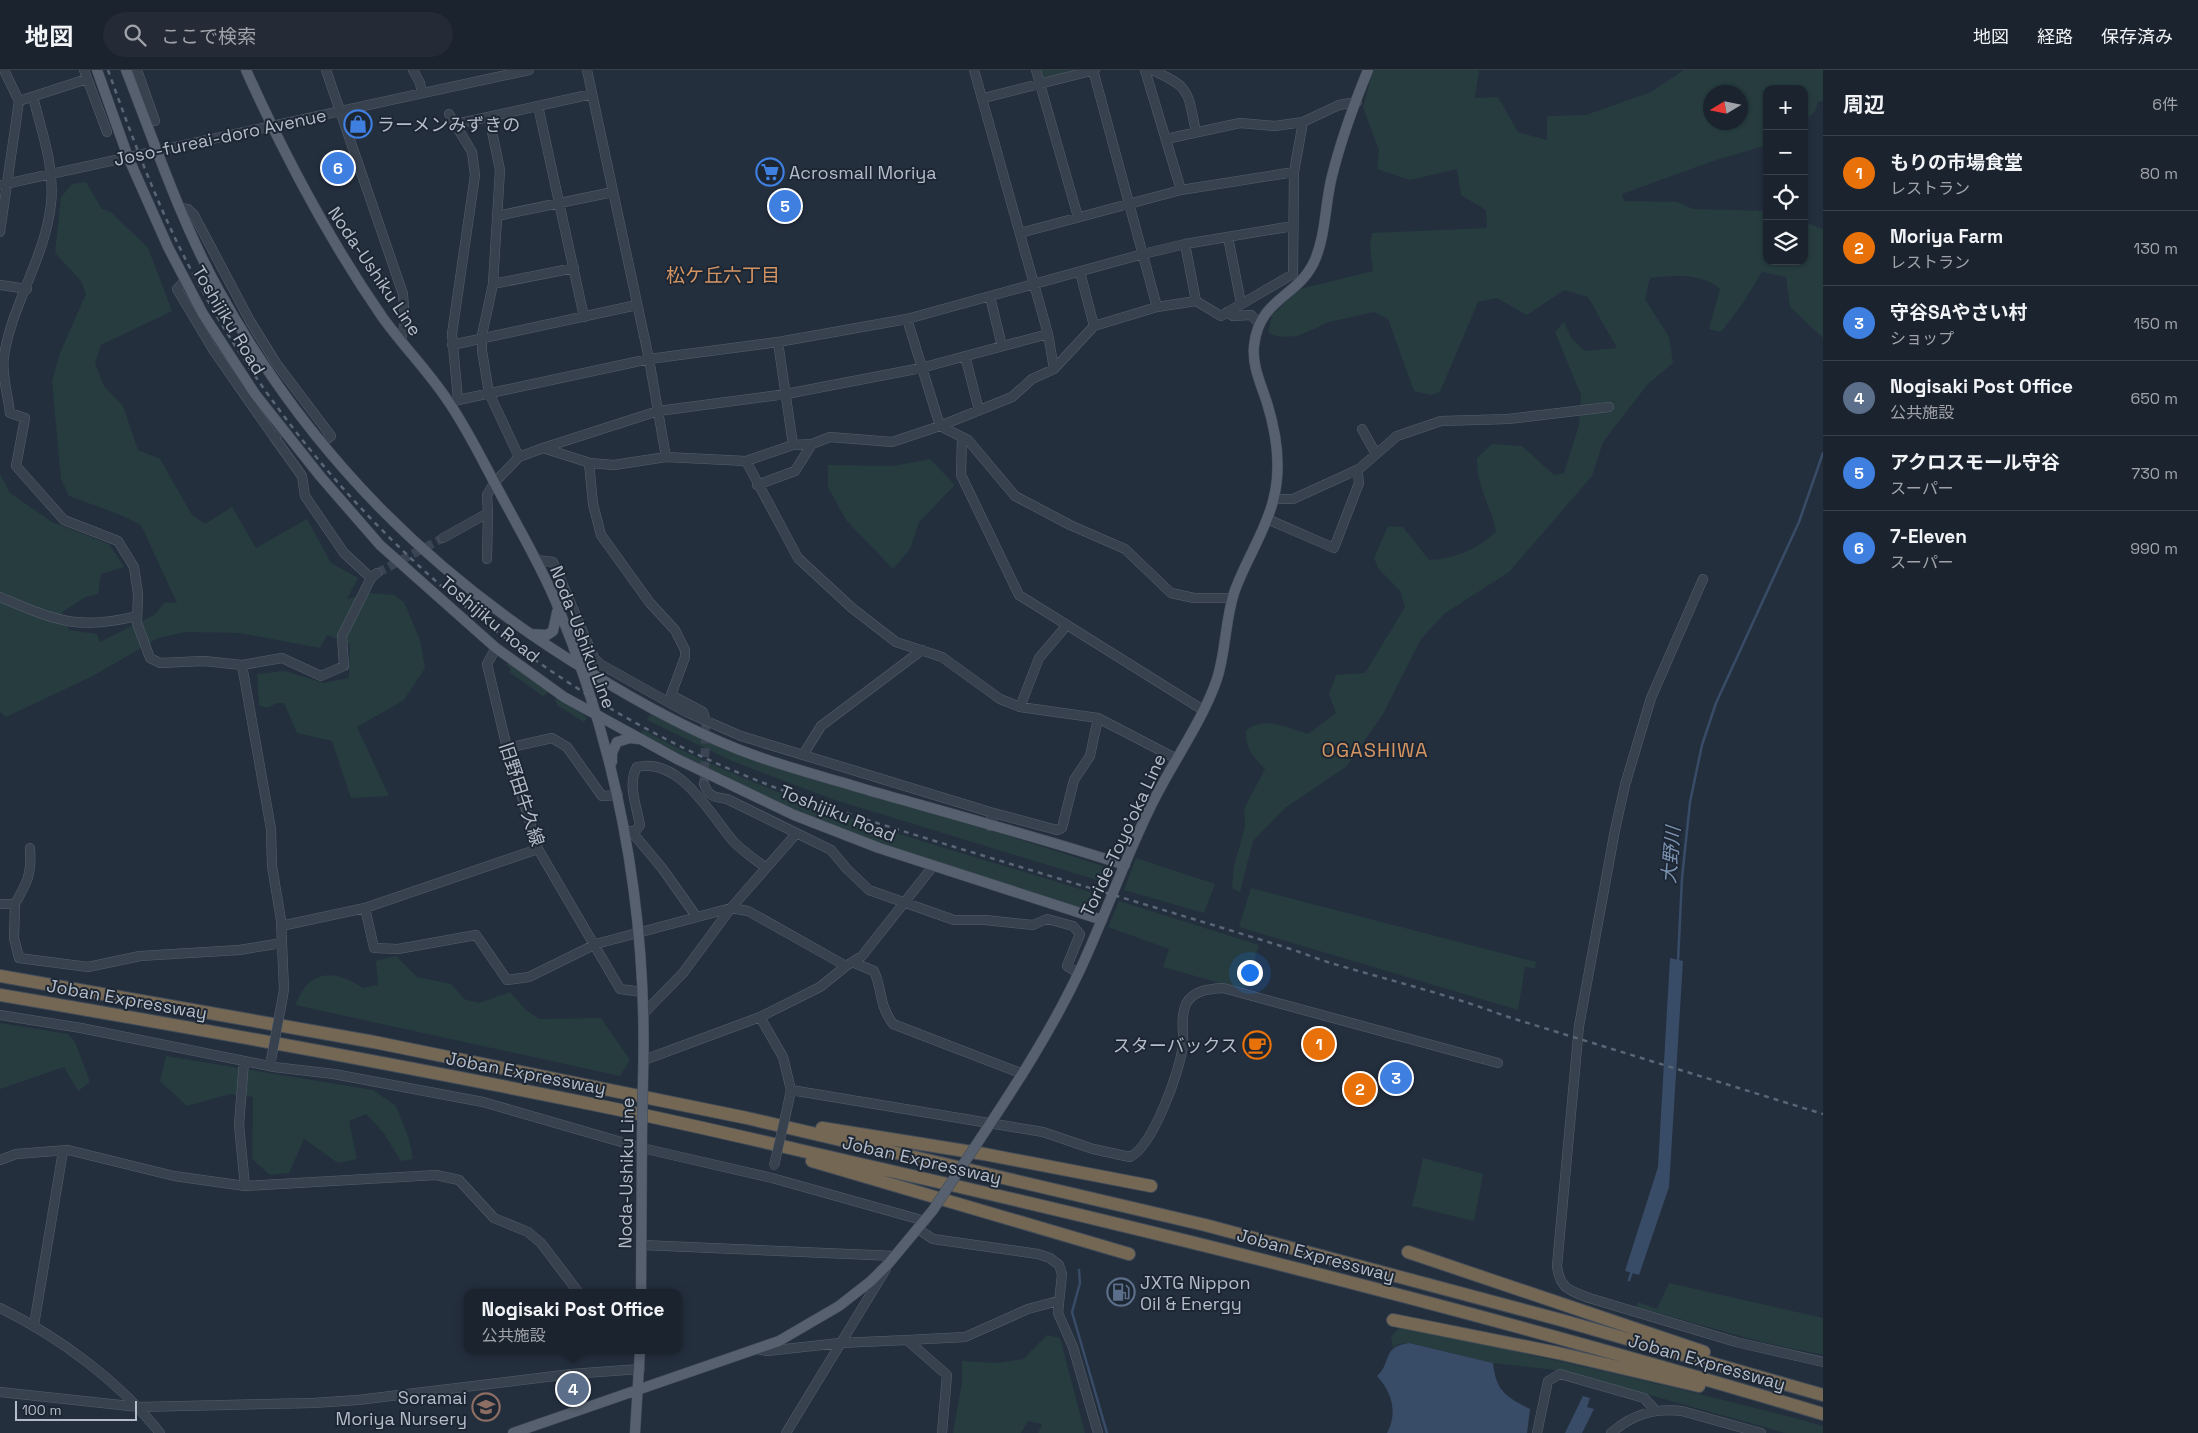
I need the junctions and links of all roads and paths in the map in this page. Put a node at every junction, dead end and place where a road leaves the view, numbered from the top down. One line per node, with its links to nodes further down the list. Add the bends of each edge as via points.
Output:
1 (4, 70): 14 (street); 24 (street)
2 (97, 70): 21 (main road, Toshijiku Road)
3 (246, 70): 33 (main road, Noda-Ushiku Line)
4 (326, 70): 27 (street)
5 (413, 70): 18 (street)
6 (529, 70): 18 (street, Joso-fureai-doro Avenue)
7 (586, 70): 19 (street)
8 (974, 70): 22 (street)
9 (1036, 70): 17 (street)
10 (1094, 70): 17 (street); 45 (street)
11 (1145, 70): 36 (street)
12 (1152, 70): 35 (street, via 1177,81 1185,89)
13 (1368, 70): 25 (main road, Toride-Toyo'oka Line)
14 (0, 72)
15 (132, 72): 30 (street); 37 (main road, Toshijiku Road)
16 (85, 74): 20 (street); 23 (street)
17 (1040, 84): 22 (street); 47 (street)
18 (422, 93): 27 (street, Joso-fureai-doro Avenue)
19 (592, 94): 26 (street); 43 (street)
20 (33, 97): 24 (street); 40 (street)
21 (106, 97): 23 (street); 38 (main road, Toshijiku Road)
22 (984, 98): 50 (street)
23 (95, 100): 34 (street)
24 (19, 101): 41 (street)
25 (1357, 102): 31 (street, via 1339,105); 69 (main road, Toride-Toyo'oka Line, via 1332,174 1314,264 1300,282 1272,304)
26 (538, 106): 29 (street); 44 (street)
27 (339, 111): 33 (street, Joso-fureai-doro Avenue); 73 (street, via 404,294 405,322)
28 (449, 114): 32 (street)
29 (489, 117): 32 (street); 46 (street, via 500,170)
30 (155, 121)
31 (1303, 122): 35 (street, via 1275,126 1240,123); 39 (street)
32 (456, 124): 75 (street, via 472,152 475,175)
33 (271, 126): 37 (street, Joso-fureai-doro Avenue); 73 (main road, Noda-Ushiku Line, via 302,187 374,303)
34 (107, 132)
35 (1196, 132): 36 (street)
36 (1166, 139): 42 (street)
37 (157, 150): 38 (street, Joso-fureai-doro Avenue); 116 (main road, Toshijiku Road, via 196,246 241,329 269,372 370,499 459,583)
38 (128, 157): 40 (street, Joso-fureai-doro Avenue); 56 (main road, Toshijiku Road)
39 (1294, 172): 42 (street); 48 (street)
40 (52, 173): 41 (street, Joso-fureai-doro Avenue); 60 (street, via 48,221)
41 (4, 184): 49 (street)
42 (1181, 190): 45 (street)
43 (613, 192): 44 (street); 64 (street)
44 (559, 204): 46 (street); 54 (street)
45 (1130, 204): 47 (street); 53 (street)
46 (498, 216): 57 (street)
47 (1078, 218): 50 (street)
48 (1293, 226): 51 (street); 63 (street, via 1293,274)
49 (0, 232)
50 (1020, 233): 59 (street)
51 (1228, 237): 52 (street); 63 (street)
52 (1185, 244): 53 (street); 62 (street)
53 (1143, 254): 55 (street); 65 (street)
54 (574, 268): 57 (street); 67 (street)
55 (1080, 272): 59 (street); 70 (street)
56 (185, 281): 90 (main road, Toshijiku Road, via 255,394); 91 (street, via 177,289 214,351)
57 (493, 284): 72 (street)
58 (0, 285): 60 (street)
59 (1034, 285): 61 (street); 71 (street)
60 (27, 289): 78 (street, via 12,319)
61 (990, 297): 68 (street); 76 (street)
62 (1196, 301): 65 (street); 66 (street, via 1221,316)
63 (1241, 303): 66 (street)
64 (637, 305): 67 (street); 79 (street)
65 (1157, 307): 70 (street)
66 (1227, 312): 69 (street, via 1233,316 1251,315)
67 (584, 317): 72 (street)
68 (907, 319): 74 (street); 80 (street)
69 (1260, 324): 104 (main road, Toride-Toyo'oka Line, via 1254,354 1277,446 1279,468)
70 (1094, 326): 81 (street)
71 (1048, 334): 76 (street); 81 (street)
72 (482, 339): 75 (street); 82 (street)
73 (401, 340): 84 (main road, Noda-Ushiku Line)
74 (778, 342): 79 (street); 83 (street)
75 (452, 345): 84 (street)
76 (1002, 346): 77 (street)
77 (965, 356): 80 (street); 86 (street)
78 (2, 358): 114 (street, via 10,412 25,418 16,466 64,520 118,541 134,567)
79 (649, 359): 82 (street); 87 (street)
80 (921, 368): 83 (street); 88 (street)
81 (1054, 369): 86 (street, via 1032,380 1012,397)
82 (489, 393): 84 (street); 97 (street)
83 (786, 394): 87 (street); 94 (street)
84 (453, 401): 102 (main road, Noda-Ushiku Line)
85 (1609, 407): 96 (street, via 1508,420 1441,421 1397,436)
86 (979, 410): 88 (street)
87 (658, 411): 95 (street); 98 (street)
88 (940, 426): 92 (street); 93 (street, via 892,442 830,437)
89 (1362, 429): 96 (street)
90 (284, 430): 91 (street); 117 (main road, Toshijiku Road, via 380,545)
91 (274, 437): 119 (street, via 302,476 305,496 344,553 374,575 342,636 344,666 321,676 282,658)
92 (962, 437): 112 (street, via 1015,496 1125,549 1171,593 1194,598); 115 (street, via 961,475 1019,595)
93 (812, 444): 94 (street); 103 (street, via 795,471)
94 (793, 445): 99 (street)
95 (543, 448): 97 (street); 100 (street)
96 (1376, 454): 101 (street)
97 (519, 457): 102 (street)
98 (666, 458): 99 (street); 100 (street, via 614,464)
99 (746, 461): 103 (street)
100 (589, 463): 125 (street, via 600,535 650,603 675,630 685,650 671,695 703,712)
101 (1352, 472): 104 (street, via 1294,499); 106 (street, via 1358,475 1359,484 1334,548)
102 (494, 483): 105 (street, via 487,495); 109 (main road, Noda-Ushiku Line)
103 (757, 485): 118 (street, via 798,558 852,608 896,642)
104 (1274, 499): 106 (main road, Toride-Toyo'oka Line)
105 (488, 513): 107 (street); 108 (street)
106 (1267, 519): 112 (main road, Toride-Toyo'oka Line)
107 (443, 538)
108 (487, 559)
109 (536, 560): 113 (main road, Noda-Ushiku Line); 125 (street, via 554,562 594,658 600,664)
110 (1703, 579): 192 (street, via 1651,698 1615,830 1579,1026 1557,1272 1568,1289 1589,1298 1736,1342)
111 (0, 597): 114 (street, via 50,618 76,623)
112 (1233, 598): 122 (main road, Toride-Toyo'oka Line, via 1223,658)
113 (555, 601): 116 (main road, via 558,612 553,630 541,636); 120 (main road, Noda-Ushiku Line)
114 (137, 616): 119 (street, via 150,658 160,663 204,660)
115 (1067, 625): 121 (street, via 1038,658); 122 (street)
116 (527, 632): 120 (main road, Toshijiku Road)
117 (496, 648): 123 (main road, Toshijiku Road, via 564,697); 127 (street, 旧野田牛久線, via 487,664)
118 (922, 650): 121 (street, via 942,657 1000,699); 128 (street, via 821,726)
119 (242, 665): 150 (street, via 272,829 272,866)
120 (581, 667): 123 (main road, Noda-Ushiku Line); 135 (main road, Toshijiku Road, via 653,710 737,749)
121 (1020, 707): 124 (street)
122 (1203, 710): 129 (main road, Toride-Toyo'oka Line)
123 (597, 716): 126 (main road, Toshijiku Road); 130 (main road, Noda-Ushiku Line)
124 (1098, 718): 129 (street); 133 (street, via 1090,756 1074,780 1062,828 1058,830)
125 (706, 720): 128 (street, via 741,736)
126 (639, 739): 130 (main road, via 617,742 612,753); 140 (main road, Toshijiku Road, via 835,833)
127 (507, 748): 132 (street, via 552,738 567,747 602,796); 139 (street, 旧野田牛久線)
128 (803, 755): 133 (street)
129 (1175, 758): 141 (main road, Toride-Toyo'oka Line)
130 (613, 773): 132 (main road, Noda-Ushiku Line)
131 (704, 784): 137 (street, via 713,797 727,799)
132 (618, 796): 134 (main road, Noda-Ushiku Line)
133 (990, 812): 135 (street)
134 (624, 826): 136 (street); 151 (main road, Noda-Ushiku Line)
135 (990, 826): 141 (main road, Toshijiku Road)
136 (634, 833): 142 (street, via 640,825 632,780 637,767 653,767 668,772 691,788 734,843); 148 (street)
137 (796, 834): 142 (street); 143 (street, via 831,850 869,890)
138 (30, 848): 145 (street, via 28,882)
139 (538, 849): 146 (street); 153 (street, 旧野田牛久線)
140 (934, 865): 143 (street); 149 (main road, Toshijiku Road)
141 (1125, 865): 149 (main road, Toride-Toyo'oka Line)
142 (766, 868): 147 (street)
143 (904, 903): 154 (street, via 862,956); 155 (street, via 954,920 1034,925 1047,919 1073,926 1080,934 1066,966)
144 (0, 904): 145 (street)
145 (15, 904): 152 (street, via 14,938 19,958 88,967 140,956 239,950)
146 (365, 908): 150 (street); 153 (street, via 374,948 398,949 476,935 507,980 529,977)
147 (731, 908): 148 (street); 154 (street, via 748,911); 159 (street, via 682,973)
148 (696, 916): 151 (street)
149 (1102, 920): 155 (main road, Toride-Toyo'oka Line)
150 (281, 926): 152 (street)
151 (639, 932): 153 (street); 157 (main road, Noda-Ushiku Line)
152 (282, 943): 164 (street, bridge, via 284,990)
153 (596, 944): 157 (street, 旧野田牛久線, via 620,989)
154 (849, 964): 161 (street, via 820,986); 166 (street, via 874,971 880,1001 892,1024)
155 (1078, 973): 166 (main road, Toride-Toyo'oka Line)
156 (0, 976): 168 (highway, Joban Expressway, via 374,1042)
157 (643, 992): 159 (main road, Noda-Ushiku Line)
158 (0, 995): 169 (highway, Joban Expressway, via 375,1062)
159 (644, 1013): 162 (main road, Noda-Ushiku Line)
160 (0, 1015): 163 (street)
161 (760, 1017): 162 (street); 167 (street, via 783,1057)
162 (644, 1060): 171 (main road, Noda-Ushiku Line, bridge)
163 (244, 1061): 164 (street); 175 (street, via 239,1125)
164 (270, 1063): 171 (street, via 483,1102)
165 (1498, 1063): 170 (street, via 1223,988 1207,989 1198,992 1187,1003 1182,1026 1183,1046 1171,1087 1158,1122 1136,1154 1122,1156 1043,1132)
166 (1023, 1074): 170 (main road, Toride-Toyo'oka Line)
167 (791, 1090): 170 (street); 174 (street, bridge)
168 (747, 1118): 176 (highway, via 868,1134); 194 (highway, Joban Expressway, via 1205,1225 1467,1294)
169 (685, 1124): 180 (highway); 200 (highway, Joban Expressway, via 1201,1243 1556,1337)
170 (990, 1124): 177 (main road, Toride-Toyo'oka Line, bridge)
171 (642, 1148): 174 (street); 178 (main road, Noda-Ushiku Line)
172 (63, 1151): 173 (street, via 16,1154); 175 (street, via 174,1176); 187 (street)
173 (0, 1160)
174 (772, 1178): 177 (street)
175 (245, 1186): 182 (street, via 436,1175 459,1180 494,1218 528,1232 541,1243)
176 (1151, 1186)
177 (922, 1225): 181 (main road, Toride-Toyo'oka Line); 184 (street, via 933,1239 1050,1258 1062,1274)
178 (642, 1245): 181 (street); 183 (main road, Noda-Ushiku Line)
179 (1408, 1252): 194 (highway, via 1675,1341)
180 (1129, 1254)
181 (892, 1259): 189 (street); 190 (main road, Toride-Toyo'oka Line, via 839,1306)
182 (576, 1289)
183 (641, 1289)
184 (1058, 1301): 188 (street, via 1028,1309 965,1337); 206 (street, via 1058,1313 1075,1355)
185 (0, 1308): 187 (street)
186 (1393, 1320): 200 (highway, via 1558,1353)
187 (34, 1325): 198 (street)
188 (907, 1340): 189 (street); 205 (street, via 947,1375)
189 (840, 1343): 190 (street, via 785,1350); 204 (street)
190 (757, 1349): 195 (main road, Toride-Toyo'oka Line)
191 (640, 1354): 193 (main road)
192 (1823, 1362)
193 (640, 1369): 195 (main road); 198 (street, via 493,1382 350,1401)
194 (1790, 1385): 197 (highway, Joban Expressway)
195 (639, 1389): 202 (main road); 203 (main road)
196 (0, 1392): 198 (street)
197 (1823, 1395)
198 (139, 1407): 201 (street)
199 (1655, 1410): 207 (street, via 1644,1398 1560,1374 1548,1381); 208 (street, via 1634,1416); 209 (street, via 1682,1411)
200 (1821, 1413)
201 (160, 1433)
202 (513, 1433)
203 (635, 1433)
204 (786, 1433)
205 (942, 1433)
206 (1098, 1433)
207 (1537, 1433)
208 (1612, 1433)
209 (1761, 1433)

